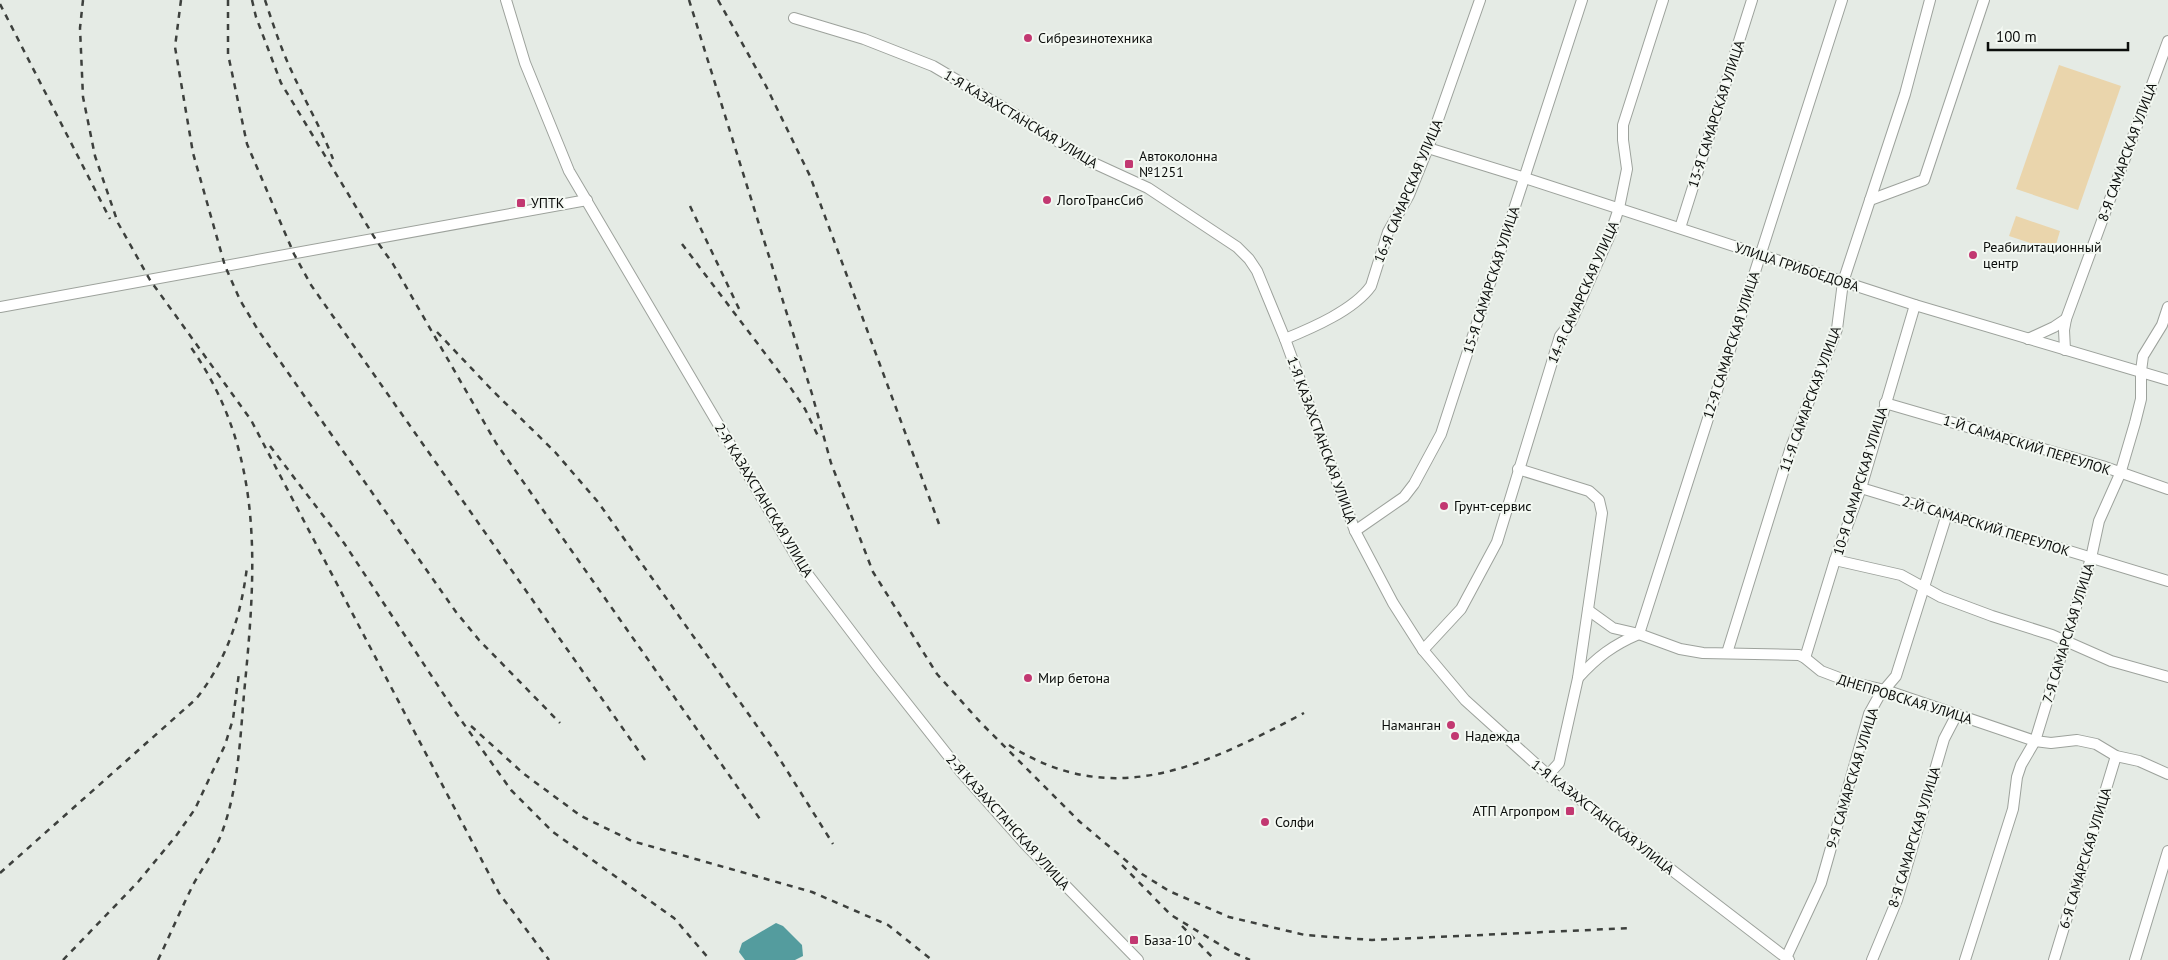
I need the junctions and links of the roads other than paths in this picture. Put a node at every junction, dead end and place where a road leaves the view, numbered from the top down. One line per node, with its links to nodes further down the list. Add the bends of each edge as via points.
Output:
1 (506, 0): 13 (street, 2-Я КАЗАХСТАНСКАЯ УЛИЦА, via 532,81 569,171)
2 (1480, 0): 11 (street, 16-Я САМАРСКАЯ УЛИЦА)
3 (1582, 0): 12 (street, 15-Я САМАРСКАЯ УЛИЦА)
4 (1663, 0): 15 (street, 14-Я САМАРСКАЯ УЛИЦА, via 1623,124 1627,170)
5 (1752, 0): 16 (street, 13-Я САМАРСКАЯ УЛИЦА)
6 (1842, 0): 17 (street, 12-Я САМАРСКАЯ УЛИЦА)
7 (1930, 0): 14 (street, 11-Я САМАРСКАЯ УЛИЦА, via 1905,94)
8 (1984, 0): 14 (street, via 1924,180)
9 (794, 18): 23 (street, 1-Я КАЗАХСТАНСКАЯ УЛИЦА, via 864,38 933,66 1087,160 1156,193 1226,238 1257,271)
10 (2168, 41): 22 (street, 8-Я САМАРСКАЯ УЛИЦА)
11 (1428, 148): 12 (street, УЛИЦА ГРИБОЕДОВА); 23 (street, 16-Я САМАРСКАЯ УЛИЦА, via 1409,195 1388,232 1366,293 1311,329)
12 (1525, 178): 15 (street, УЛИЦА ГРИБОЕДОВА); 34 (street, 15-Я САМАРСКАЯ УЛИЦА, via 1441,434 1404,497)
13 (587, 200): 20 (street); 55 (street, 2-Я КАЗАХСТАНСКАЯ УЛИЦА, via 802,568 962,772 1025,844)
14 (1870, 200): 18 (street, 11-Я САМАРСКАЯ УЛИЦА)
15 (1619, 208): 16 (street, УЛИЦА ГРИБОЕДОВА); 29 (street, 14-Я САМАРСКАЯ УЛИЦА, via 1571,322 1560,336)
16 (1680, 228): 17 (street, УЛИЦА ГРИБОЕДОВА)
17 (1759, 255): 18 (street, УЛИЦА ГРИБОЕДОВА); 40 (street, 12-Я САМАРСКАЯ УЛИЦА)
18 (1843, 282): 19 (street, УЛИЦА ГРИБОЕДОВА); 43 (street, 11-Я САМАРСКАЯ УЛИЦА, via 1837,329 1790,450)
19 (1915, 305): 24 (street, УЛИЦА ГРИБОЕДОВА); 28 (street, 10-Я САМАРСКАЯ УЛИЦА)
20 (0, 307)
21 (2168, 307): 26 (street, 7-Я САМАРСКАЯ УЛИЦА, via 2162,325 2143,356)
22 (2066, 318): 24 (street); 25 (street, 8-Я САМАРСКАЯ УЛИЦА)
23 (1285, 339): 34 (street, 1-Я КАЗАХСТАНСКАЯ УЛИЦА)
24 (2028, 339): 25 (street, УЛИЦА ГРИБОЕДОВА)
25 (2065, 350): 26 (street, УЛИЦА ГРИБОЕДОВА)
26 (2141, 371): 27 (street, УЛИЦА ГРИБОЕДОВА); 30 (street, 7-Я САМАРСКАЯ УЛИЦА, via 2141,399)
27 (2168, 380)
28 (1885, 403): 30 (street, 1-Й САМАРСКИЙ ПЕРЕУЛОК); 31 (street, 10-Я САМАРСКАЯ УЛИЦА)
29 (1518, 469): 39 (street, via 1589,491 1599,500 1602,513); 42 (street, 14-Я САМАРСКАЯ УЛИЦА, via 1496,542 1482,573 1461,609)
30 (2120, 474): 32 (street, 1-Й САМАРСКИЙ ПЕРЕУЛОК); 35 (street, 7-Я САМАРСКАЯ УЛИЦА, via 2099,521)
31 (1861, 488): 33 (street, 2-Й САМАРСКИЙ ПЕРЕУЛОК); 36 (street, 10-Я САМАРСКАЯ УЛИЦА)
32 (2168, 489)
33 (1947, 514): 35 (street, 2-Й САМАРСКИЙ ПЕРЕУЛОК); 38 (street, 9-Я САМАРСКАЯ УЛИЦА)
34 (1355, 530): 42 (street, 1-Я КАЗАХСТАНСКАЯ УЛИЦА, via 1393,603)
35 (2091, 558): 37 (street, 2-Й САМАРСКИЙ ПЕРЕУЛОК); 41 (street, 7-Я САМАРСКАЯ УЛИЦА)
36 (1836, 560): 38 (street, via 1892,572); 44 (street, 10-Я САМАРСКАЯ УЛИЦА)
37 (2168, 581)
38 (1925, 587): 41 (street, via 1942,597); 47 (street, 9-Я САМАРСКАЯ УЛИЦА, via 1896,676)
39 (1588, 610): 40 (street, ДНЕПРОВСКАЯ УЛИЦА, via 1613,628); 46 (street)
40 (1639, 634): 43 (street, ДНЕПРОВСКАЯ УЛИЦА, via 1680,649); 46 (street, via 1617,643)
41 (2065, 642): 45 (street, via 2111,661); 49 (street, 7-Я САМАРСКАЯ УЛИЦА)
42 (1423, 650): 52 (street, 1-Я КАЗАХСТАНСКАЯ УЛИЦА, via 1464,700)
43 (1727, 653): 44 (street, ДНЕПРОВСКАЯ УЛИЦА, via 1790,653)
44 (1805, 658): 47 (street, ДНЕПРОВСКАЯ УЛИЦА, via 1829,675)
45 (2168, 677)
46 (1578, 678): 52 (street, via 1559,763)
47 (1885, 690): 48 (street, ДНЕПРОВСКАЯ УЛИЦА); 54 (street, 9-Я САМАРСКАЯ УЛИЦА, via 1869,714 1821,883)
48 (1957, 714): 49 (street, ДНЕПРОВСКАЯ УЛИЦА); 56 (street, 8-Я САМАРСКАЯ УЛИЦА, via 1944,739 1897,900)
49 (2035, 741): 50 (street, ДНЕПРОВСКАЯ УЛИЦА, via 2077,740 2096,744); 57 (street, 7-Я САМАРСКАЯ УЛИЦА, via 2017,777 2013,810)
50 (2116, 756): 51 (street, ДНЕПРОВСКАЯ УЛИЦА, via 2139,761); 58 (street, 6-Я САМАРСКАЯ УЛИЦА)
51 (2168, 774)
52 (1548, 775): 54 (street, 1-Я КАЗАХСТАНСКАЯ УЛИЦА)
53 (2168, 851): 59 (street)
54 (1787, 959)
55 (1138, 960)
56 (1872, 960)
57 (1965, 960)
58 (2054, 960)
59 (2134, 960)

